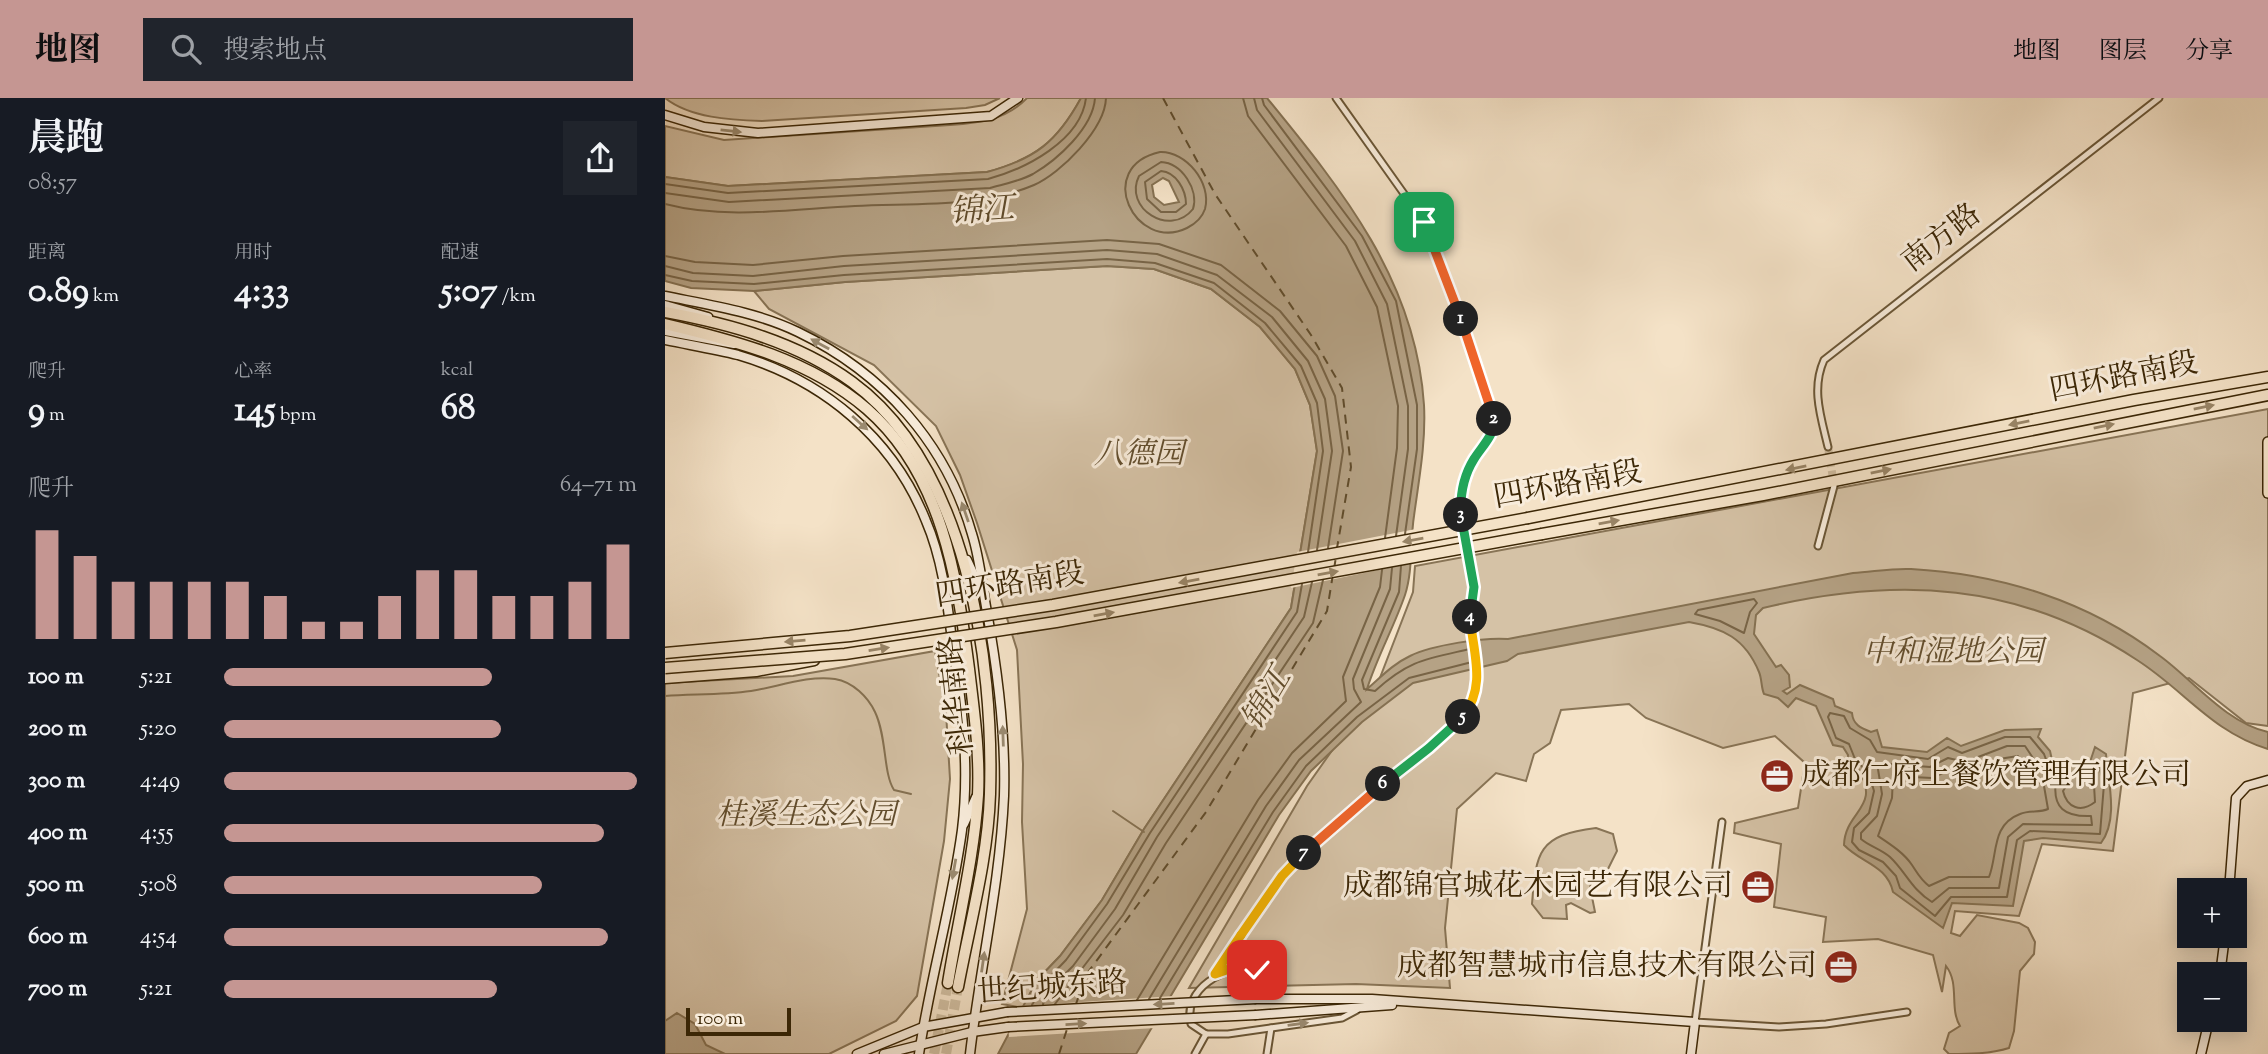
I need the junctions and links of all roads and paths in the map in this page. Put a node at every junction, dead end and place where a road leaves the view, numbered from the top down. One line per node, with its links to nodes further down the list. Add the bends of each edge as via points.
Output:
1 (1018, 98): 4 (main road, one-way to 1, via 704,127 758,133 991,116)
2 (1336, 98): 31 (street, via 1424,222 1493,413 1492,432 1469,470 1461,498 1474,587 1469,609 1478,672 1476,693 1458,723 1291,866)
3 (2159, 98): 16 (street, 南方路, via 1824,360 1816,393)
4 (665, 115)
5 (665, 296): 21 (main road, one-way to 5, via 961,500 934,449 897,401 863,371 797,331 770,320)
6 (665, 305): 9 (main road)
7 (665, 312): 9 (highway, 科华南路)
8 (665, 324): 12 (highway, 科华南路)
9 (744, 329): 19 (highway, 科华南路, via 814,359 852,382 882,408 926,464)
10 (665, 331): 12 (main road)
11 (665, 340): 29 (main road, one-way to 29, via 738,356 815,390 858,419 905,477 927,521 944,581 964,712)
12 (742, 345): 27 (highway, 科华南路, via 783,358 839,387 869,410 917,472 949,547 956,580 975,713)
13 (2268, 377): 22 (highway, 四环路南段, one-way to 22, bridge, via 1053,605 850,636)
14 (2268, 395): 23 (highway, 四环路南段, one-way to 14, bridge, via 1056,622 1763,495)
15 (2268, 442): 18 (main road)
16 (1828, 447)
17 (1834, 486): 20 (street)
18 (2268, 493)
19 (960, 546): 21 (main road); 27 (highway, 科华南路, via 988,710 990,795 986,841 953,985)
20 (1818, 546)
21 (984, 598): 36 (main road, one-way to 21, via 1004,797 1002,703)
22 (665, 650)
23 (845, 654): 24 (highway, 四环路南段, bridge); 25 (highway, bridge, via 755,671)
24 (665, 668)
25 (665, 677)
26 (2268, 780): 30 (main road, via 2247,786 2236,798)
27 (978, 794): 29 (main road)
28 (1722, 822): 37 (street)
29 (962, 829): 38 (main road, one-way to 38)
30 (2230, 878)
31 (1215, 974): 32 (street, via 1232,968 1257,970); 42 (street, via 1189,1014 1191,1024)
32 (1272, 999): 33 (main road, 世纪城东路, via 1372,999); 36 (main road, 世纪城东路, one-way to 36, bridge)
33 (1412, 1004): 34 (main road, 世纪城东路); 37 (main road)
34 (1361, 1008): 39 (street, one-way to 34, via 1342,1017); 40 (main road, 世纪城东路, one-way to 34, bridge)
35 (1907, 1012): 37 (street, via 1779,1027)
36 (974, 1016): 38 (main road, 世纪城东路); 40 (main road)
37 (1695, 1022): 50 (main road)
38 (923, 1027): 43 (main road); 44 (main road, 世纪城东路)
39 (1271, 1028): 42 (street); 49 (street)
40 (972, 1032): 43 (main road, 世纪城东路); 47 (main road)
41 (2206, 1032): 51 (main road)
42 (1206, 1034): 48 (street)
43 (920, 1044): 45 (main road, 世纪城东路); 46 (main road)
44 (857, 1054)
45 (884, 1054)
46 (919, 1054)
47 (970, 1054)
48 (1195, 1054)
49 (1267, 1054)
50 (1691, 1054)
51 (2201, 1054)

